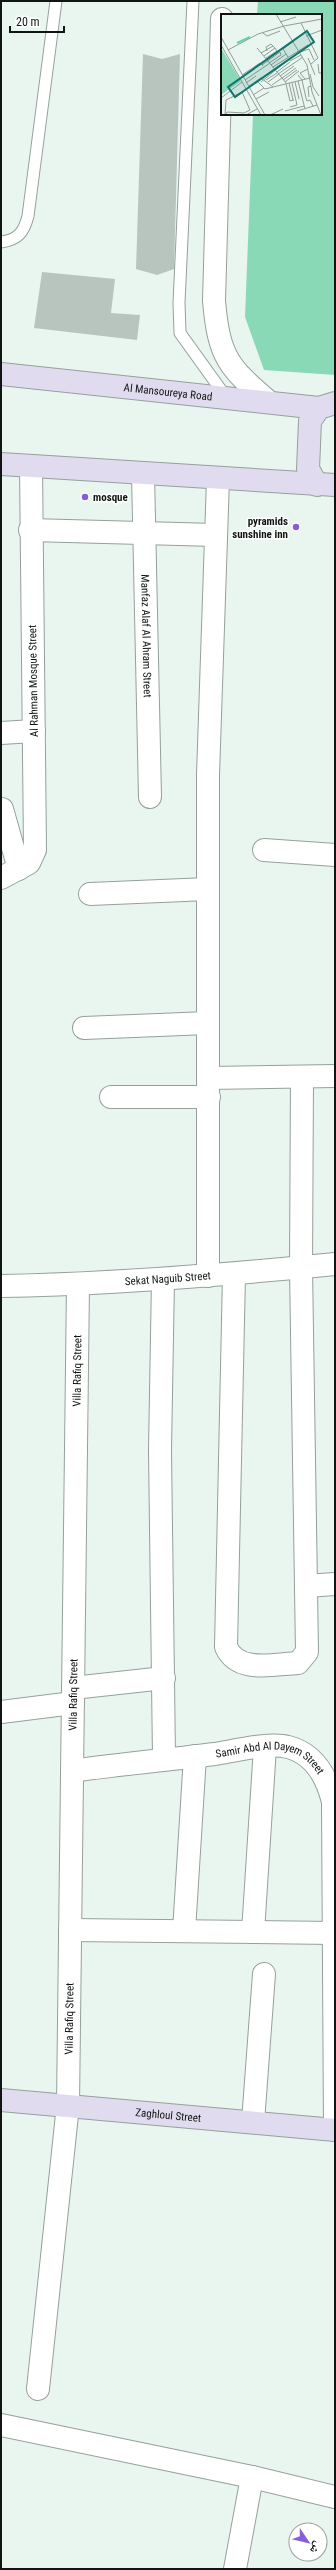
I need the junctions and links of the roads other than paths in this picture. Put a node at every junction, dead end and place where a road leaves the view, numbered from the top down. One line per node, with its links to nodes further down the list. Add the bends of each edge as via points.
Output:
1 (56, 1): 6 (lane, via 25,230 14,238)
2 (193, 1): 8 (lane, via 179,295 180,333)
3 (222, 1): 4 (street)
4 (222, 14)
5 (221, 54): 9 (street, via 214,301 216,324 223,352 240,377)
6 (1, 242)
7 (1, 374): 8 (main road, Al Mansoureya Road)
8 (227, 398): 9 (main road, Al Mansoureya Road)
9 (269, 402): 10 (main road, Al Mansoureya Road)
10 (327, 405): 15 (main road, via 310,421 308,469)
11 (1, 464): 12 (main road)
12 (32, 466): 13 (main road); 16 (street, Al Rahman Mosque Street)
13 (144, 474): 14 (main road); 17 (street, Manfaz Alaf Al Ahram Street)
14 (218, 479): 15 (main road); 18 (street)
15 (326, 485)
16 (30, 530): 17 (street); 19 (street, Al Rahman Mosque Street)
17 (144, 532): 18 (street); 21 (street, Manfaz Alaf Al Ahram Street)
18 (216, 535): 26 (street, via 208,775)
19 (34, 730): 20 (street); 25 (street, Al Rahman Mosque Street, via 34,850 29,863)
20 (1, 733)
21 (150, 797)
22 (2, 809): 25 (street)
23 (264, 850): 24 (street)
24 (335, 855)
25 (10, 873)
26 (208, 889): 27 (street); 28 (street)
27 (90, 894)
28 (208, 1023): 29 (street); 32 (street)
29 (84, 1028)
30 (335, 1076): 31 (street)
31 (302, 1077): 32 (street); 35 (street)
32 (208, 1087): 33 (street); 37 (street)
33 (112, 1097)
34 (335, 1264): 35 (street, Sekat Naguib Street)
35 (301, 1268): 36 (street, Sekat Naguib Street); 42 (street)
36 (234, 1274): 37 (street, Sekat Naguib Street); 42 (street, via 226,1647 230,1656 246,1665 298,1663 303,1659 307,1652)
37 (208, 1276): 38 (street, Sekat Naguib Street)
38 (163, 1279): 39 (street, Sekat Naguib Street); 43 (street, via 160,1450)
39 (78, 1284): 40 (street, Sekat Naguib Street); 44 (street, Villa Rafiq Street)
40 (1, 1286)
41 (335, 1584): 42 (street)
42 (306, 1586)
43 (164, 1678): 44 (street); 48 (street)
44 (73, 1696): 45 (street); 49 (street, Villa Rafiq Street)
45 (1, 1712)
46 (265, 1747): 47 (street, Samir Abd Al Dayem Street); 52 (street); 53 (street, Samir Abd Al Dayem Street, via 287,1747 306,1755 320,1768 329,1784 334,1802)
47 (195, 1756): 48 (street, Samir Abd Al Dayem Street); 51 (street)
48 (164, 1758): 49 (street, Samir Abd Al Dayem Street)
49 (72, 1771): 50 (street, Villa Rafiq Street)
50 (70, 1930): 51 (street); 56 (street, Villa Rafiq Street)
51 (184, 1931): 52 (street)
52 (253, 1932): 53 (street)
53 (334, 1932): 58 (street, Samir Abd Al Dayem Street)
54 (264, 1974): 57 (street)
55 (1, 2100): 56 (main road, Zaghloul Street)
56 (68, 2104): 57 (main road, Zaghloul Street); 59 (street, Villa Rafiq Street)
57 (252, 2122): 58 (main road, Zaghloul Street)
58 (335, 2130)
59 (38, 2388)
60 (1, 2425): 61 (street)
61 (252, 2477): 62 (street); 63 (street)
62 (335, 2497)
63 (235, 2569)

